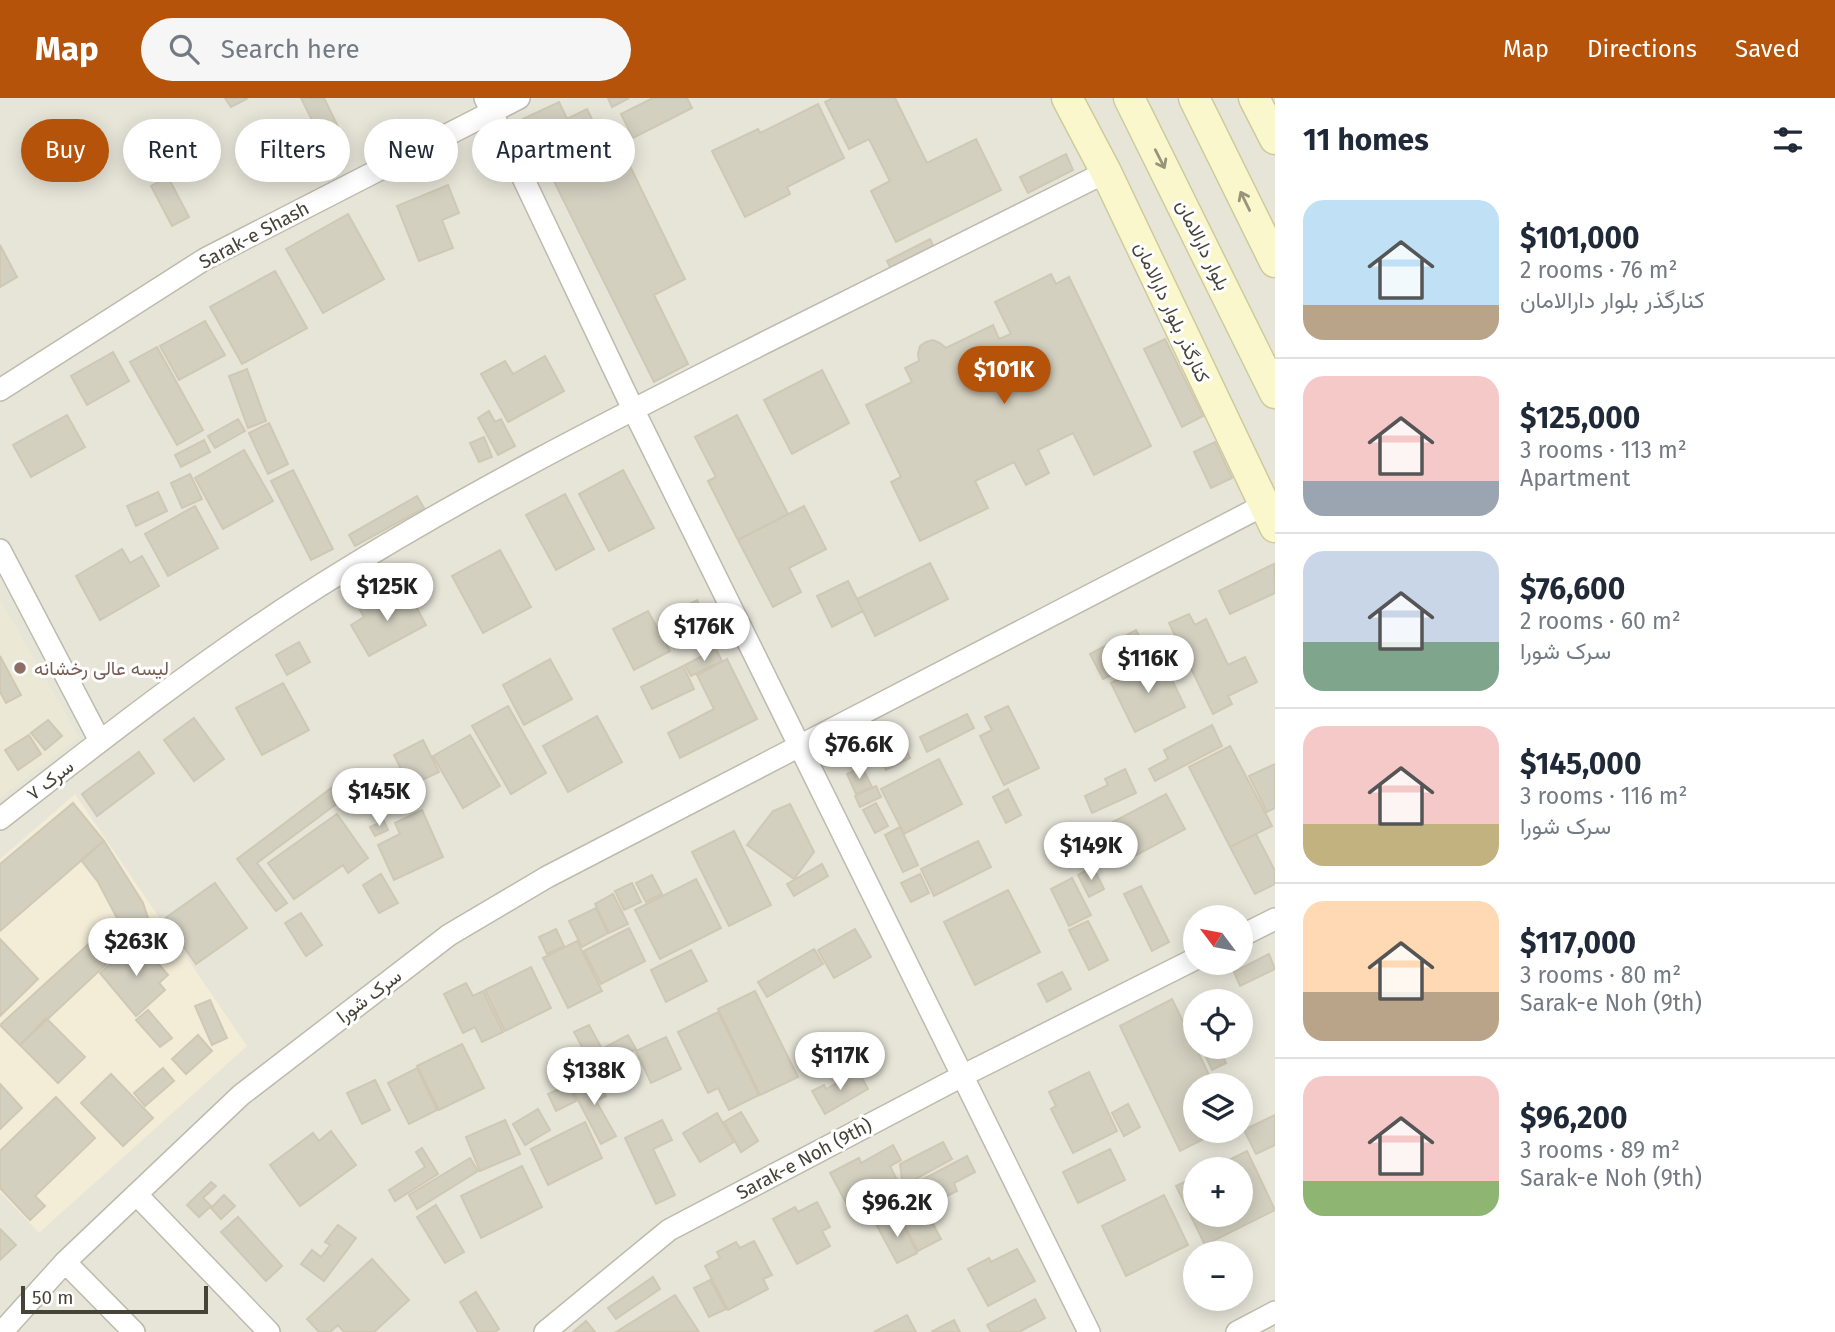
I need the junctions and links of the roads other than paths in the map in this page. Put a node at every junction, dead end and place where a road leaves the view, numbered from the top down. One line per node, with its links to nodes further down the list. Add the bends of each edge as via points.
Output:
1 (519, 98): 6 (street, Sarak-e Shash)
2 (1067, 98): 8 (main road, کنارگذر بلوار دارالامان)
3 (1129, 98): 11 (main road, بلوار دارالامان, one-way to 11)
4 (1194, 98): 9 (main road, one-way to 4)
5 (1254, 98): 7 (main road)
6 (489, 105): 10 (street, Sarak-e Shash, via 205,259); 12 (street)
7 (1275, 139)
8 (1106, 172): 12 (street, سرک ۷); 13 (main road, کنارگذر بلوار دارالامان)
9 (1275, 262)
10 (0, 390)
11 (1275, 393)
12 (633, 409): 15 (street, سرک ۷, via 339,573); 16 (street)
13 (1269, 516): 16 (street, سرک شورا)
14 (0, 550): 15 (street)
15 (100, 741): 17 (street, سرک ۷)
16 (799, 747): 21 (street); 22 (street, سرک شورا, via 547,877 449,935 240,1095)
17 (0, 819)
18 (1275, 919): 19 (street)
19 (1253, 930)
20 (1183, 965): 21 (street, Sarak-e Noh (9th))
21 (964, 1075): 28 (street, Sarak-e Noh (9th), via 669,1230); 29 (street)
22 (137, 1195): 23 (street, سرک شورا); 27 (street)
23 (65, 1262): 25 (street, سرک شورا); 26 (street)
24 (1275, 1312): 30 (street)
25 (2, 1332)
26 (134, 1332)
27 (269, 1332)
28 (545, 1332)
29 (1089, 1332)
30 (1237, 1332)

